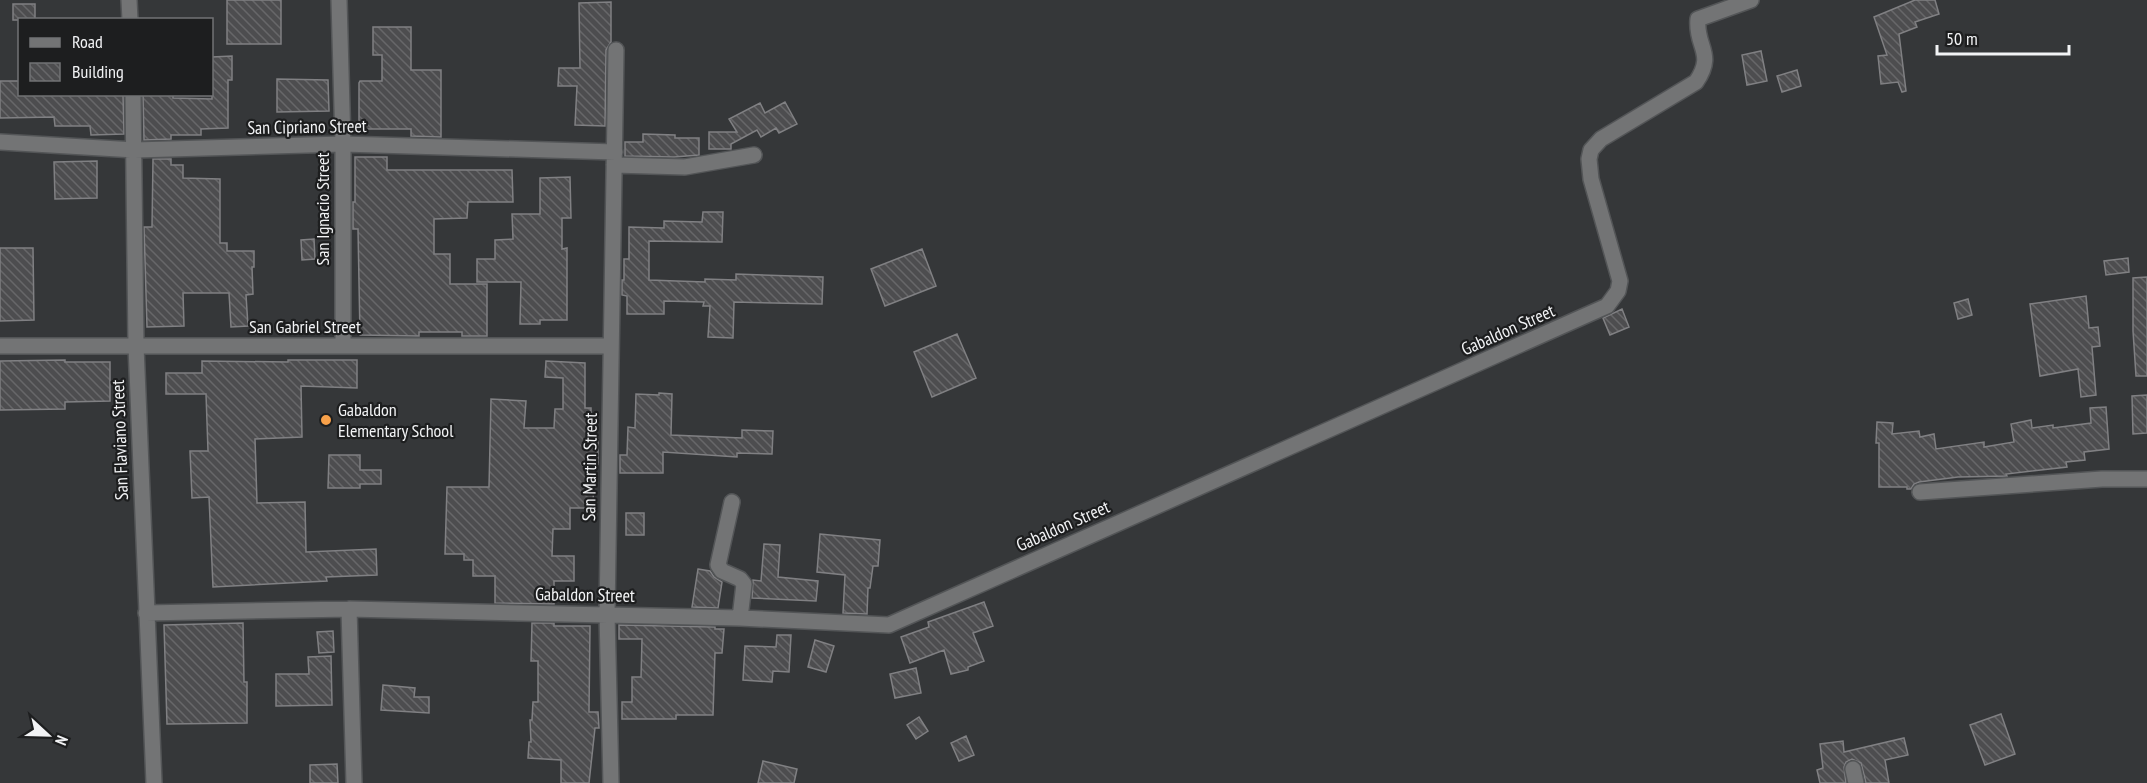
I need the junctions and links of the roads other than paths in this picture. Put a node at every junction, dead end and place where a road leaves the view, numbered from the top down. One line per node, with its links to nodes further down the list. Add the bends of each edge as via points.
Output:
1 (129, 0): 4 (street)
2 (339, 0): 8 (street, San Ignacio Street)
3 (1751, 0): 22 (street, Gabaldon Street, via 1698,19 1706,59 1696,82 1600,139 1591,150 1591,179 1620,281 1607,306 889,626)
4 (130, 18)
5 (616, 50): 11 (street, San Martin Street)
6 (133, 96): 9 (street, San Flaviano Street)
7 (0, 142): 9 (street, San Cipriano Street)
8 (343, 144): 9 (street, San Cipriano Street); 11 (street, San Cipriano Street); 14 (street, San Ignacio Street)
9 (135, 150): 13 (street, San Flaviano Street)
10 (754, 155): 11 (street, San Cipriano Street, via 685,167)
11 (615, 158): 15 (street, San Martin Street)
12 (0, 346): 13 (street, San Gabriel Street)
13 (136, 346): 14 (street, San Gabriel Street); 20 (street, San Flaviano Street)
14 (343, 346): 15 (street, San Gabriel Street)
15 (610, 346): 21 (street, San Martin Street)
16 (2147, 479): 17 (street)
17 (1920, 492)
18 (732, 502): 22 (street, via 718,565 744,584)
19 (349, 609): 20 (street, Gabaldon Street); 21 (street, Gabaldon Street); 24 (street)
20 (146, 613): 23 (street, San Flaviano Street)
21 (607, 614): 22 (street, Gabaldon Street); 25 (street, San Martin Street)
22 (740, 618)
23 (154, 783)
24 (354, 783)
25 (611, 783)

